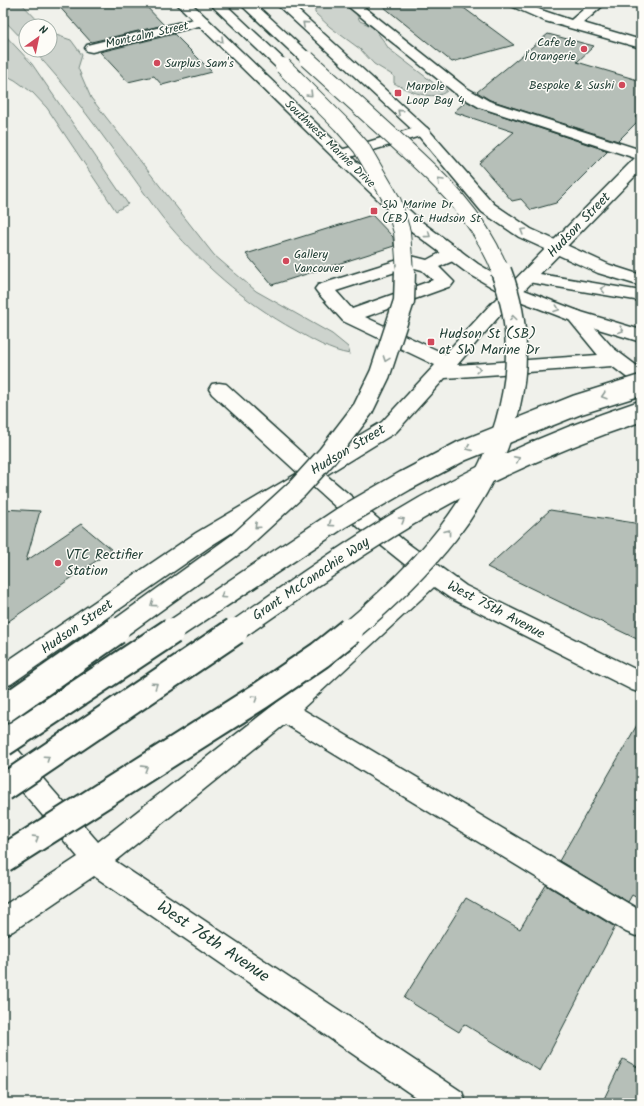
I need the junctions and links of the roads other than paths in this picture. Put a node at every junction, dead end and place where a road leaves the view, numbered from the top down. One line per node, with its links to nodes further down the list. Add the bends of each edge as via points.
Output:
1 (183, 3): 8 (main road, Southwest Marine Drive)
2 (216, 3): 36 (main road, one-way to 36, bridge, via 341,124 361,147 393,202 402,232 406,267 404,301 394,337 363,409 327,456 298,488 239,542)
3 (246, 3): 41 (main road, one-way to 3, bridge, via 276,684 337,641 378,606 413,573 461,515 485,473 511,408 517,355 514,316 507,287 494,256 476,224 456,196 435,174)
4 (282, 3): 12 (main road, one-way to 4)
5 (351, 3): 14 (main road, via 460,90 484,104)
6 (516, 3): 9 (main road, via 536,13)
7 (599, 3): 9 (main road)
8 (202, 21): 11 (main road, Montcalm Street); 13 (main road, Southwest Marine Drive, one-way to 13)
9 (574, 24): 10 (main road)
10 (641, 44)
11 (92, 48)
12 (422, 131): 13 (main road); 16 (main road, one-way to 12, via 525,232 488,208)
13 (340, 155): 17 (main road, Southwest Marine Drive, one-way to 17, via 416,226)
14 (641, 155)
15 (641, 161): 16 (main road, Hudson Street)
16 (558, 248): 19 (main road, Hudson Street); 20 (main road, via 604,269)
17 (454, 254): 18 (main road); 21 (main road, Southwest Marine Drive, via 472,268)
18 (428, 266): 24 (main road, via 445,282); 24 (main road, via 411,261 324,289)
19 (528, 278): 21 (main road, Hudson Street); 22 (main road, one-way to 19)
20 (641, 281)
21 (513, 292): 23 (main road, Southwest Marine Drive, one-way to 23); 27 (main road, Hudson Street)
22 (641, 296)
23 (575, 316): 25 (main road, Southwest Marine Drive, one-way to 25); 26 (main road)
24 (349, 317): 27 (main road)
25 (641, 336)
26 (616, 360): 27 (main road, one-way to 26); 28 (main road)
27 (443, 367): 32 (main road, Hudson Street, via 388,427)
28 (641, 379)
29 (641, 385): 38 (main road, one-way to 38, bridge, via 525,425 462,452 405,481 341,518)
30 (219, 389): 32 (main road, West 75th Avenue)
31 (641, 411): 40 (main road, Grant McConachie Way, one-way to 31, bridge, via 386,530 432,502 543,447)
32 (312, 473): 33 (main road, West 75th Avenue, via 346,506); 34 (main road, Hudson Street, via 204,539)
33 (432, 575): 35 (main road, West 75th Avenue, via 458,592); 37 (main road)
34 (3, 677)
35 (641, 683)
36 (3, 710)
37 (284, 711): 42 (main road); 44 (main road)
38 (3, 743)
39 (3, 751): 42 (main road, West 76th Avenue)
40 (3, 788)
41 (3, 859)
42 (97, 859): 43 (main road); 45 (main road, West 76th Avenue, via 106,870)
43 (3, 922)
44 (636, 923)
45 (451, 1103)

